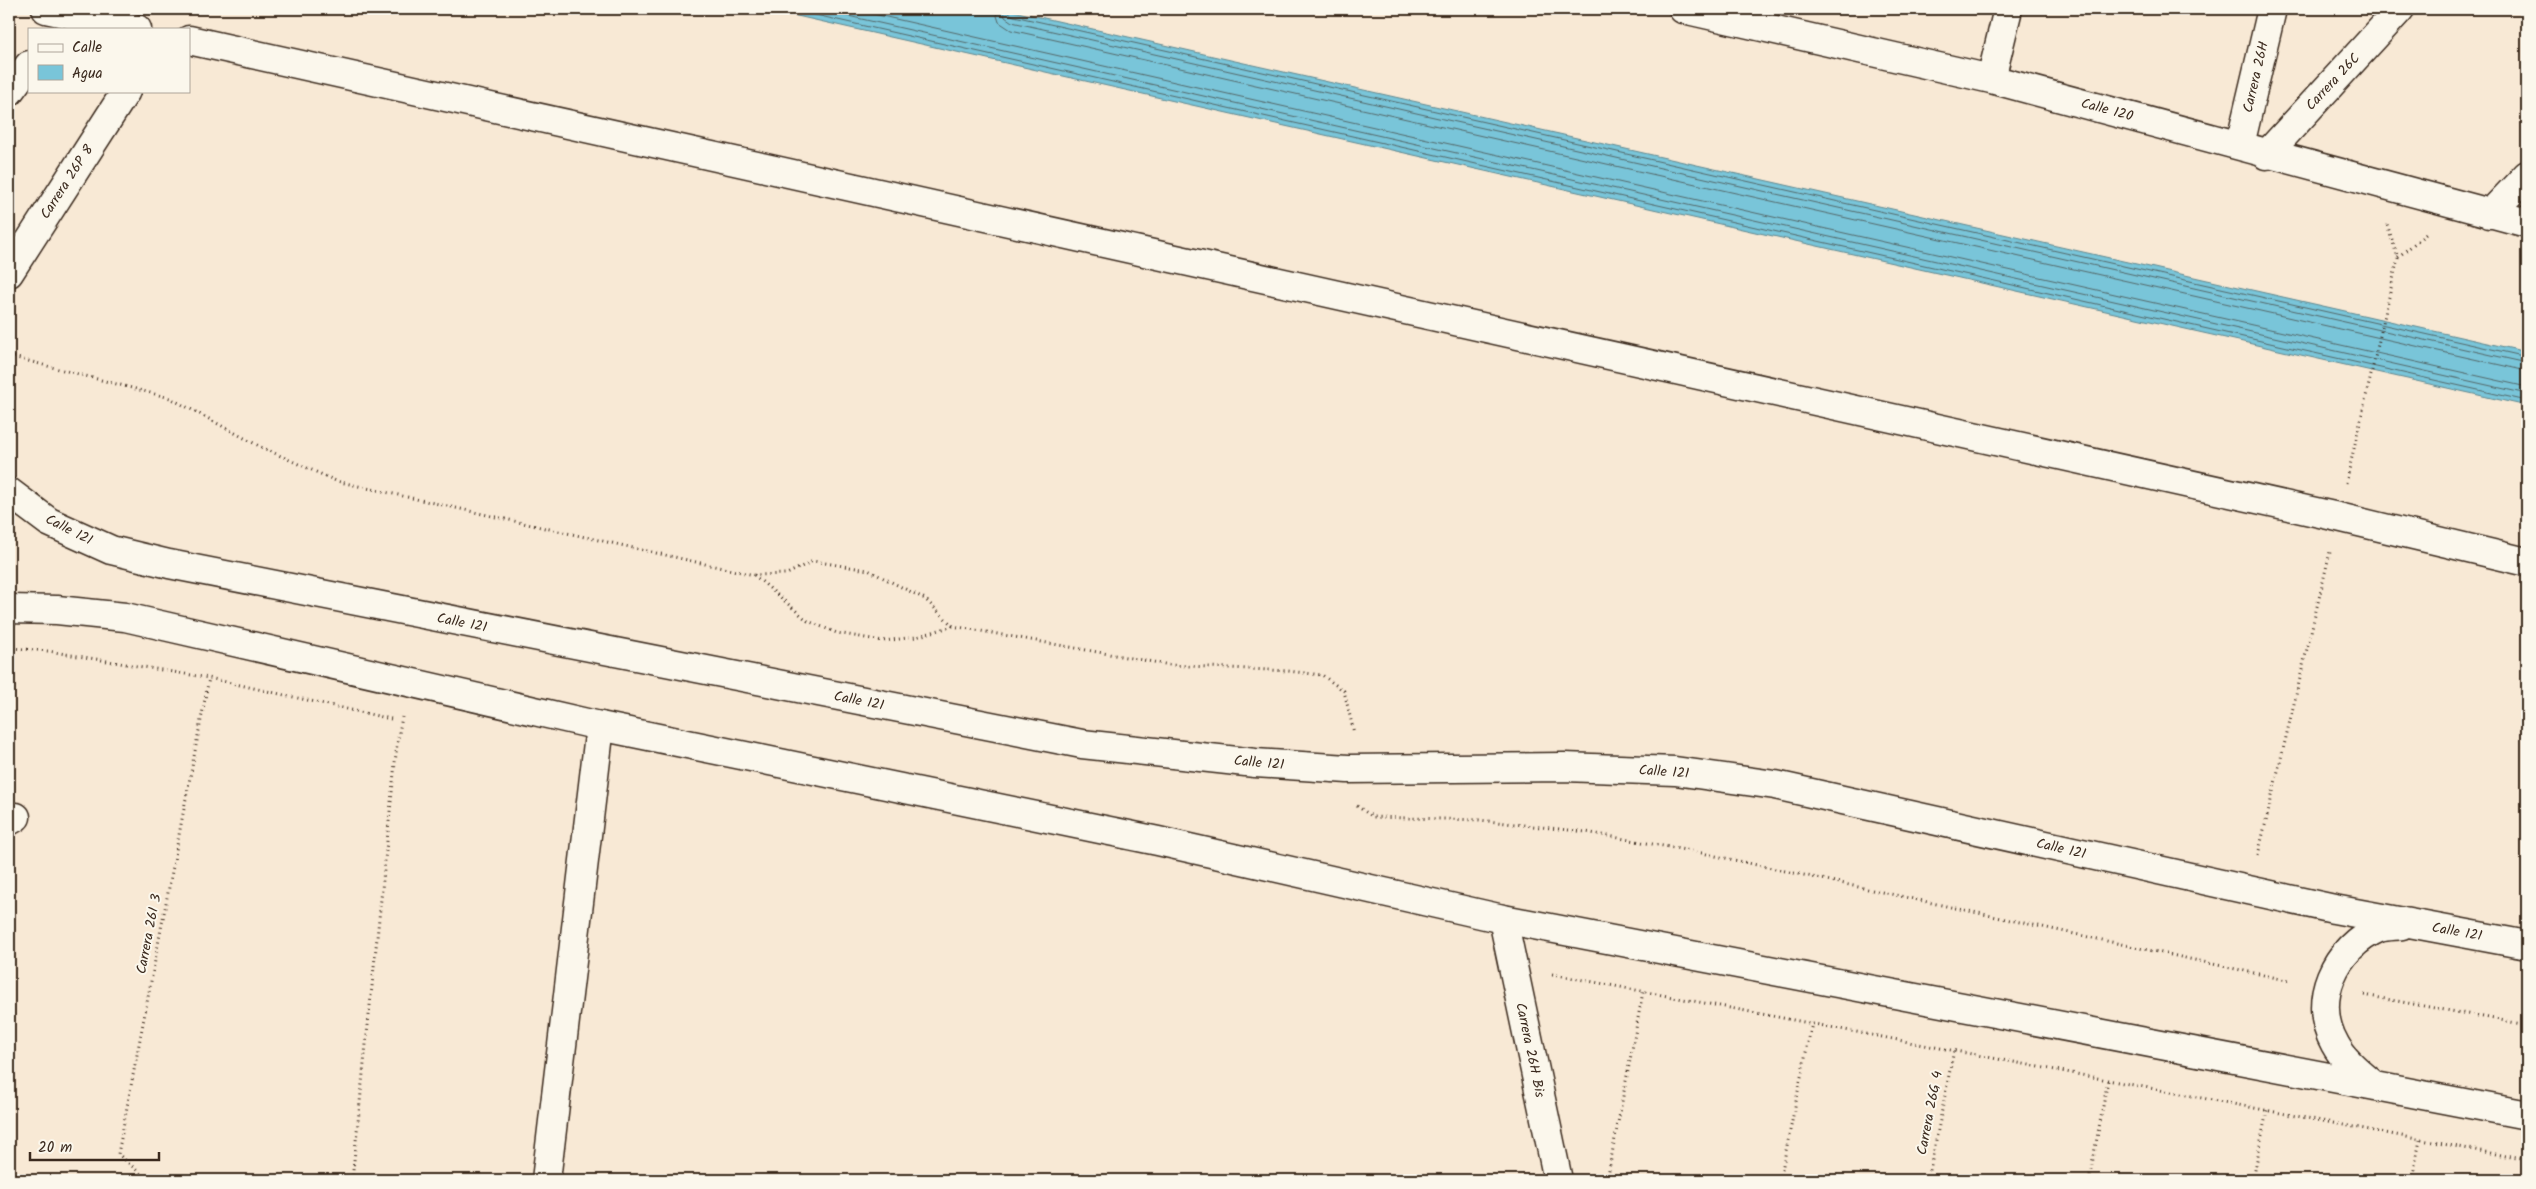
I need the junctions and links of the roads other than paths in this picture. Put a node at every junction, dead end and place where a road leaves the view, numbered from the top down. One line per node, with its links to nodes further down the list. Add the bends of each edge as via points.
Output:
1 (148, 9): 9 (main road)
2 (1683, 9): 7 (main road, Calle 120)
3 (2008, 9): 12 (main road)
4 (2272, 9): 15 (main road, Carrera 26H)
5 (2400, 9): 16 (main road, Carrera 26C)
6 (48, 14): 8 (main road)
7 (1767, 17): 12 (main road, Calle 120)
8 (130, 28)
9 (143, 28)
10 (190, 40): 22 (main road, via 2338,517)
11 (28, 66): 13 (main road)
12 (1991, 79): 15 (main road, Calle 120)
13 (9, 92)
14 (125, 92): 20 (main road, Carrera 26P 8)
15 (2240, 145): 16 (main road, Calle 120)
16 (2266, 155): 18 (main road, Calle 120)
17 (2527, 175): 18 (main road)
18 (2490, 214): 19 (main road, Calle 120)
19 (2527, 223)
20 (9, 273)
21 (9, 492): 26 (main road, Calle 121, via 49,522 111,550 260,583 1082,744 1255,763 1348,769 1564,767 1675,772 1775,785)
22 (2527, 562)
23 (9, 609): 24 (main road, via 125,617)
24 (600, 726): 25 (main road, via 1158,841); 30 (main road)
25 (1503, 919): 28 (main road); 31 (main road, Carrera 26H Bis)
26 (2408, 924): 27 (main road, Calle 121); 28 (main road, via 2380,928 2356,941 2337,962 2326,988 2325,1016 2334,1043 2352,1066)
27 (2527, 945)
28 (2375, 1086): 29 (main road)
29 (2527, 1115)
30 (546, 1180)
31 (1558, 1180)

